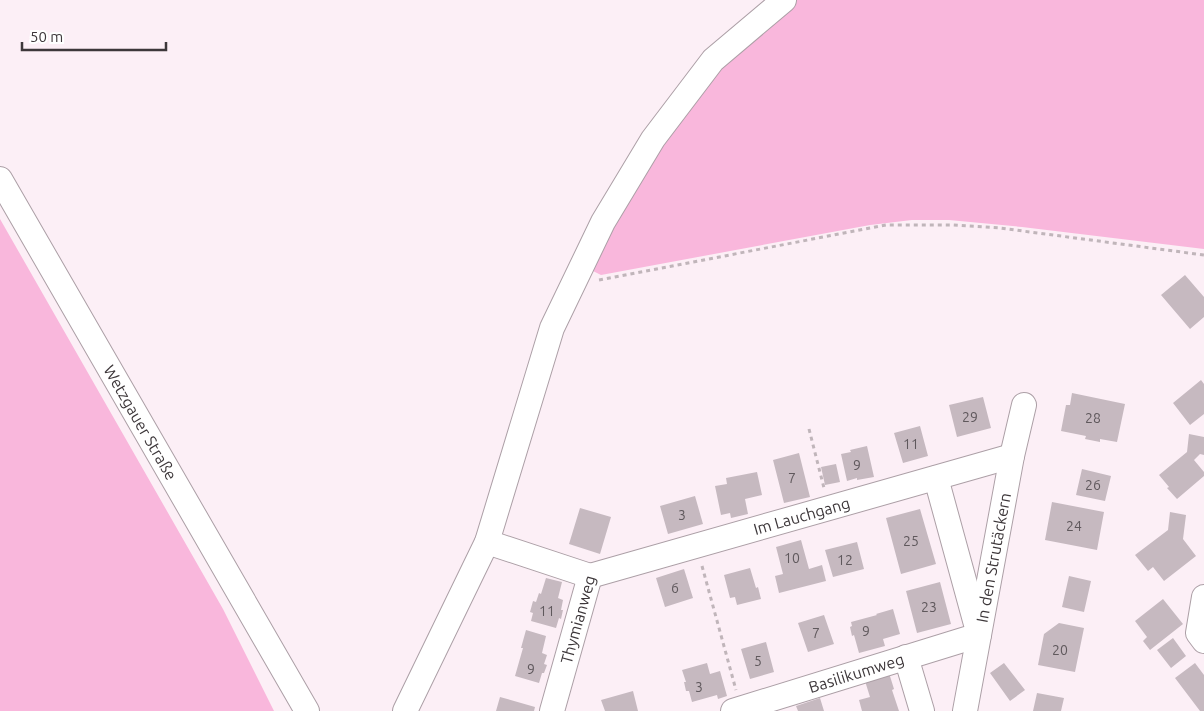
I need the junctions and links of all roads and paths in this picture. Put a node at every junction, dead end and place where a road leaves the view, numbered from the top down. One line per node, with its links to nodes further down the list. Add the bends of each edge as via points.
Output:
1 (784, 0): 4 (street, via 713,60 653,139 603,222)
2 (0, 179): 18 (street, Wetzgauer Straße)
3 (1204, 255): 4 (path, via 1000,228 886,225 592,282)
4 (576, 277): 10 (street, via 552,328)
5 (1024, 405): 7 (street, In den Strutäckern)
6 (809, 429): 9 (path)
7 (1012, 456): 8 (street, Im Lauchgang); 14 (street, In den Strutäckern)
8 (936, 478): 9 (street, Im Lauchgang); 14 (street)
9 (829, 508): 11 (street, Im Lauchgang)
10 (487, 542): 12 (street, Thymianweg); 19 (street)
11 (697, 546): 12 (street, Im Lauchgang); 17 (path)
12 (590, 576): 20 (street, Thymianweg)
13 (1204, 597): 15 (street, via 1198,633)
14 (979, 635): 16 (street, Basilikumweg); 22 (street, In den Strutäckern)
15 (1204, 641)
16 (906, 657): 17 (street, Basilikumweg); 21 (street)
17 (737, 710)
18 (306, 711)
19 (405, 711)
20 (552, 711)
21 (922, 711)
22 (965, 711)

